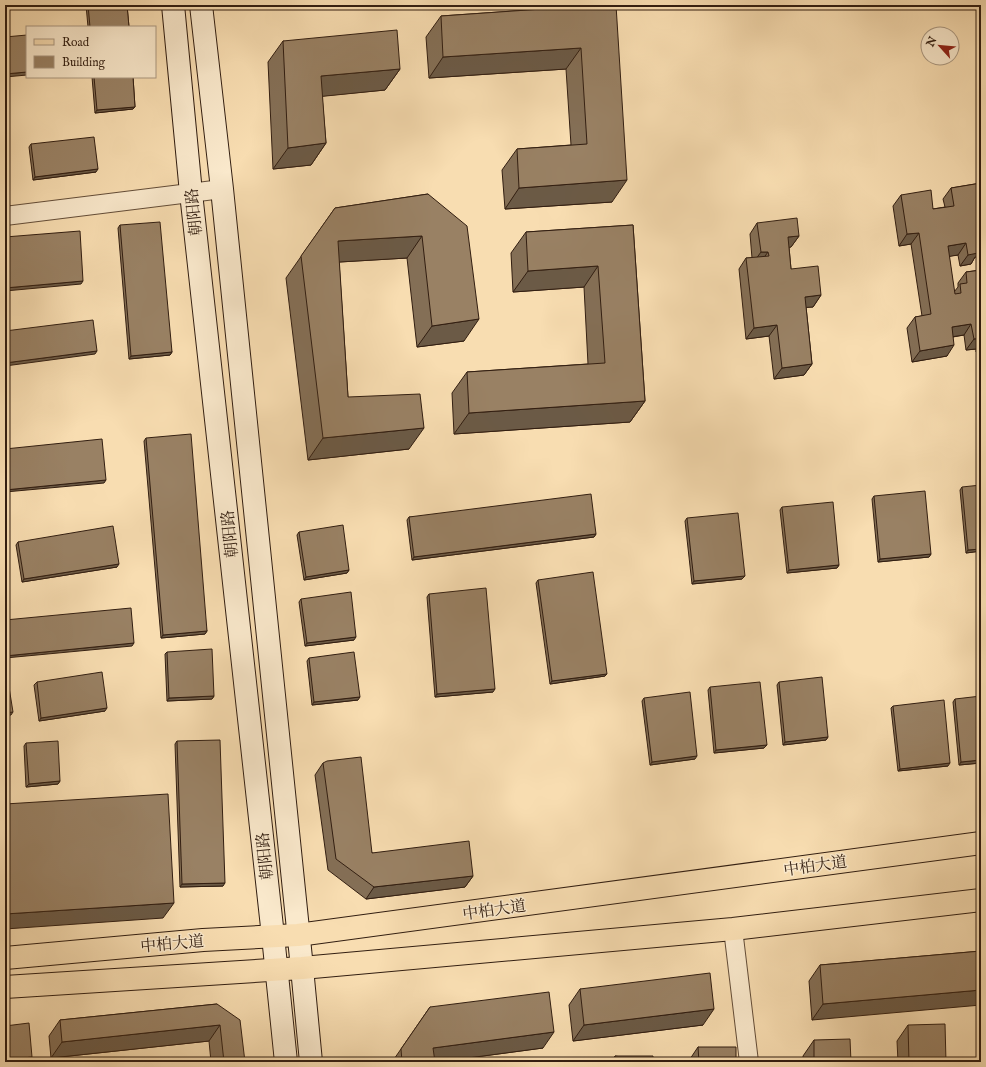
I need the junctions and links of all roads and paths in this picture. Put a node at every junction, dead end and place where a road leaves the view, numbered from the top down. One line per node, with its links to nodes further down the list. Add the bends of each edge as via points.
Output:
1 (173, 5): 4 (main road, 朝阳路)
2 (201, 5): 3 (main road, 朝阳路)
3 (222, 189): 4 (street); 9 (main road, 朝阳路)
4 (191, 193): 5 (street); 10 (main road, 朝阳路)
5 (5, 216)
6 (981, 843): 9 (main road, 中柏大道)
7 (981, 900): 8 (main road, 中柏大道)
8 (733, 929): 12 (main road, 中柏大道); 17 (street)
9 (298, 935): 10 (main road, 中柏大道); 12 (main road, 朝阳路)
10 (273, 936): 11 (main road, 中柏大道); 13 (main road, 朝阳路)
11 (5, 958)
12 (302, 968): 13 (main road, 中柏大道); 16 (main road, 朝阳路)
13 (276, 970): 14 (main road, 中柏大道); 15 (main road, 朝阳路)
14 (5, 988)
15 (286, 1062)
16 (311, 1062)
17 (749, 1062)

